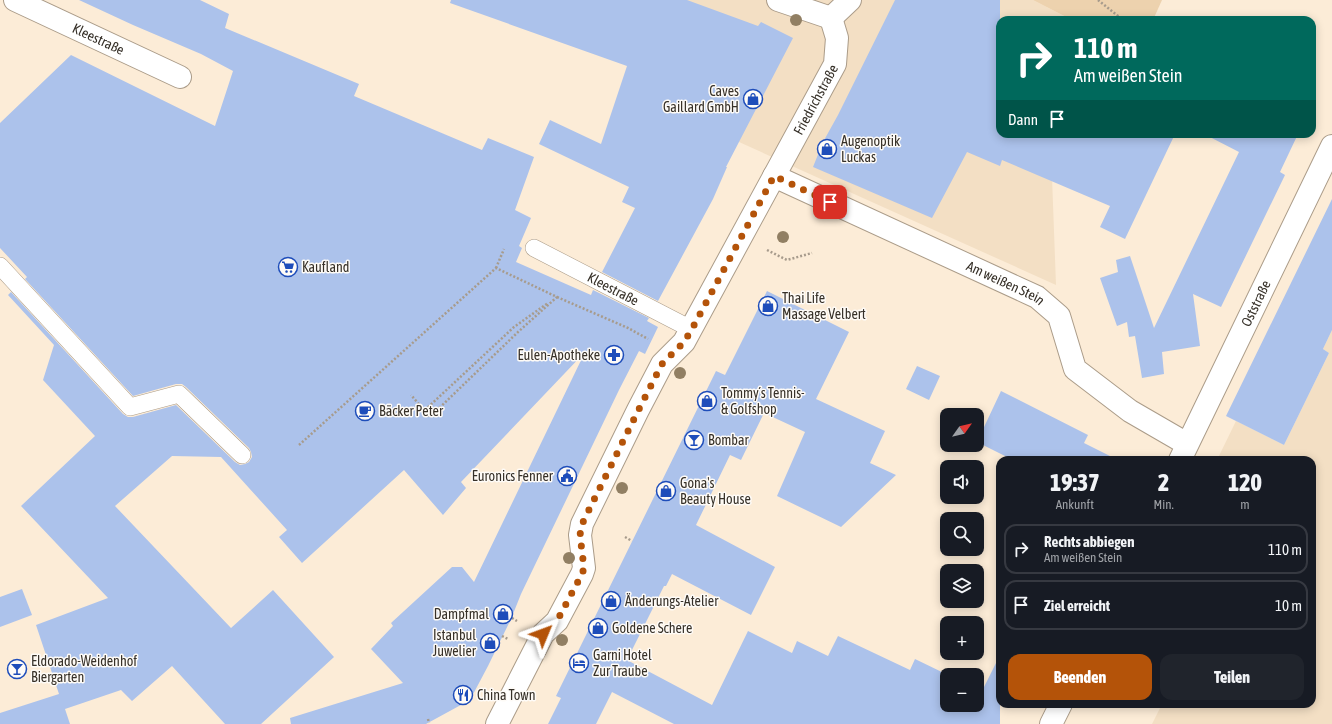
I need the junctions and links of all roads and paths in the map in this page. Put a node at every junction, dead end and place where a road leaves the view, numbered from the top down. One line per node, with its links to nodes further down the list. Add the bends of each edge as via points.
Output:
1 (15, 0): 7 (street, Kleestraße)
2 (778, 0): 6 (street)
3 (850, 0): 6 (street)
4 (1098, 0): 5 (path)
5 (1117, 16)
6 (831, 18): 9 (street, Friedrichstraße, via 837,38 835,64)
7 (180, 78)
8 (1332, 146): 24 (street, Oststraße)
9 (785, 156): 10 (street, Friedrichstraße); 11 (street, Friedrichstraße)
10 (774, 176): 11 (street, Friedrichstraße); 24 (street, Am weißen Stein, via 1037,296 1059,316 1075,369)
11 (752, 218): 19 (street, Friedrichstraße)
12 (534, 248): 19 (lane, Kleestraße)
13 (504, 249): 17 (path)
14 (767, 250): 15 (path, via 787,260)
15 (812, 253)
16 (0, 266): 25 (lane, via 130,407 179,394)
17 (496, 268): 18 (path); 23 (path)
18 (557, 297): 20 (path, via 628,328); 22 (path, via 514,327); 22 (path, via 430,417)
19 (692, 329): 35 (street, Friedrichstraße, via 684,342 662,364 612,462 582,524 582,574 557,621 543,634)
20 (652, 342)
21 (411, 394): 22 (path)
22 (425, 410)
23 (299, 445)
24 (1184, 452)
25 (242, 455)
26 (625, 537): 27 (path)
27 (632, 542)
28 (512, 618): 29 (path)
29 (517, 621)
30 (502, 636): 31 (path)
31 (508, 639)
32 (1059, 708): 36 (street)
33 (428, 719): 34 (path)
34 (429, 723)
35 (497, 724)
36 (1051, 724)

